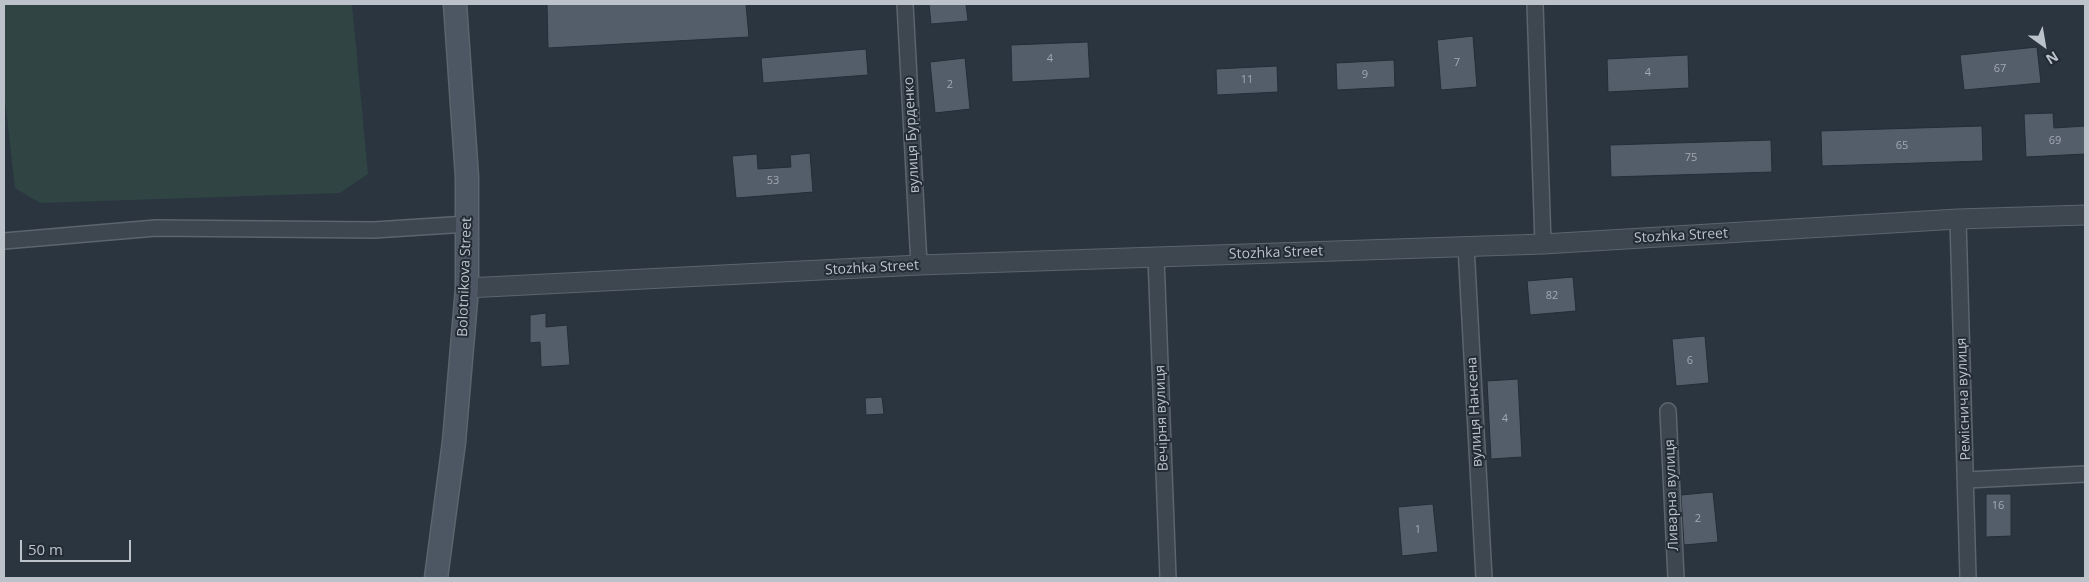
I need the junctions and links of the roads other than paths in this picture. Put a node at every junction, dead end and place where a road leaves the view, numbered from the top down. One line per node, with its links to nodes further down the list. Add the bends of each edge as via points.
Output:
1 (455, 4): 6 (main road, Bolotnikova Street, via 465,128)
2 (905, 4): 11 (street, вулиця Бурденко)
3 (1535, 4): 8 (street)
4 (2085, 215): 5 (street, Stozhka Street)
5 (1958, 219): 8 (street, Stozhka Street); 15 (street, Реміснича вулиця)
6 (467, 224): 7 (street, via 374,230 156,228); 12 (main road, Bolotnikova Street)
7 (4, 241)
8 (1543, 244): 9 (street, Stozhka Street)
9 (1466, 246): 10 (street, Stozhka Street); 18 (street, вулиця Нансена)
10 (1156, 257): 11 (street, Stozhka Street); 17 (street, Вечірня вулиця)
11 (919, 265): 12 (street, Stozhka Street)
12 (467, 288): 16 (main road, Bolotnikova Street, via 454,442)
13 (1668, 412): 19 (street, Ливарна вулиця)
14 (2085, 474): 15 (street)
15 (1966, 480): 20 (street, Реміснича вулиця)
16 (436, 578)
17 (1168, 578)
18 (1484, 578)
19 (1676, 578)
20 (1968, 578)

